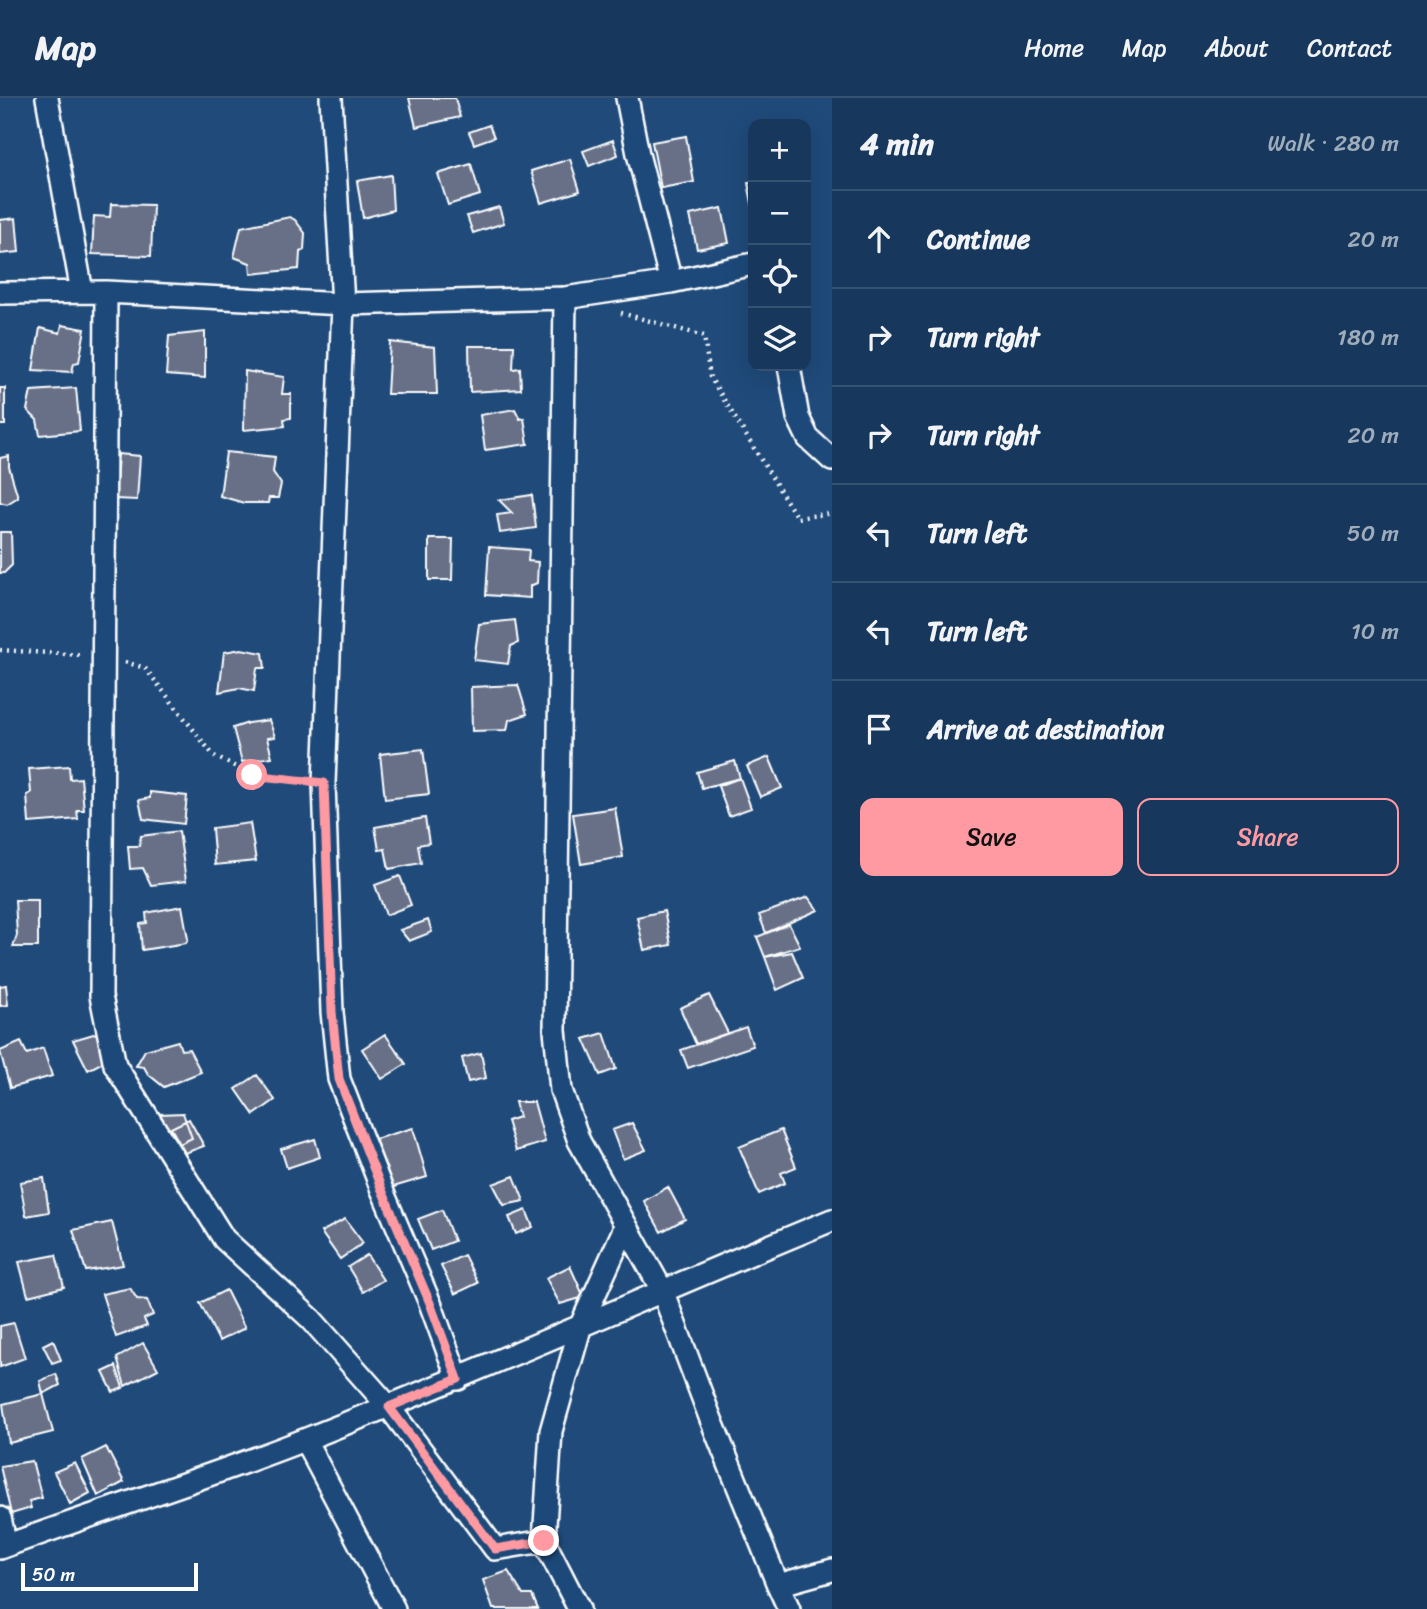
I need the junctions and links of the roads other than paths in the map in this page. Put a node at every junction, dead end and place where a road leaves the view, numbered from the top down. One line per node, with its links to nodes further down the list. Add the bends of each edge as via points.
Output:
1 (47, 98): 6 (street)
2 (331, 98): 10 (street)
3 (627, 98): 5 (street)
4 (748, 265): 5 (street)
5 (671, 282): 9 (street)
6 (82, 292): 7 (street); 8 (street)
7 (106, 292): 10 (street); 18 (street, via 101,996 115,1065 224,1240 311,1319)
8 (0, 293)
9 (565, 298): 10 (street); 14 (street, via 555,1030 561,1090 579,1141)
10 (342, 304): 17 (street, via 324,783 332,1012 339,1079)
11 (790, 371): 12 (street, via 798,417 808,438)
12 (832, 460)
13 (832, 1220): 15 (street)
14 (626, 1225): 15 (street); 16 (street)
15 (662, 1290): 16 (street); 24 (street)
16 (581, 1325): 17 (street); 21 (street, via 551,1431)
17 (458, 1379): 18 (street)
18 (389, 1407): 19 (street); 21 (street, via 495,1549)
19 (305, 1440): 22 (street); 25 (street)
20 (0, 1518): 22 (street)
21 (544, 1541): 26 (street)
22 (3, 1546)
23 (832, 1570): 24 (street)
24 (778, 1585): 27 (street)
25 (394, 1609)
26 (579, 1609)
27 (789, 1609)

